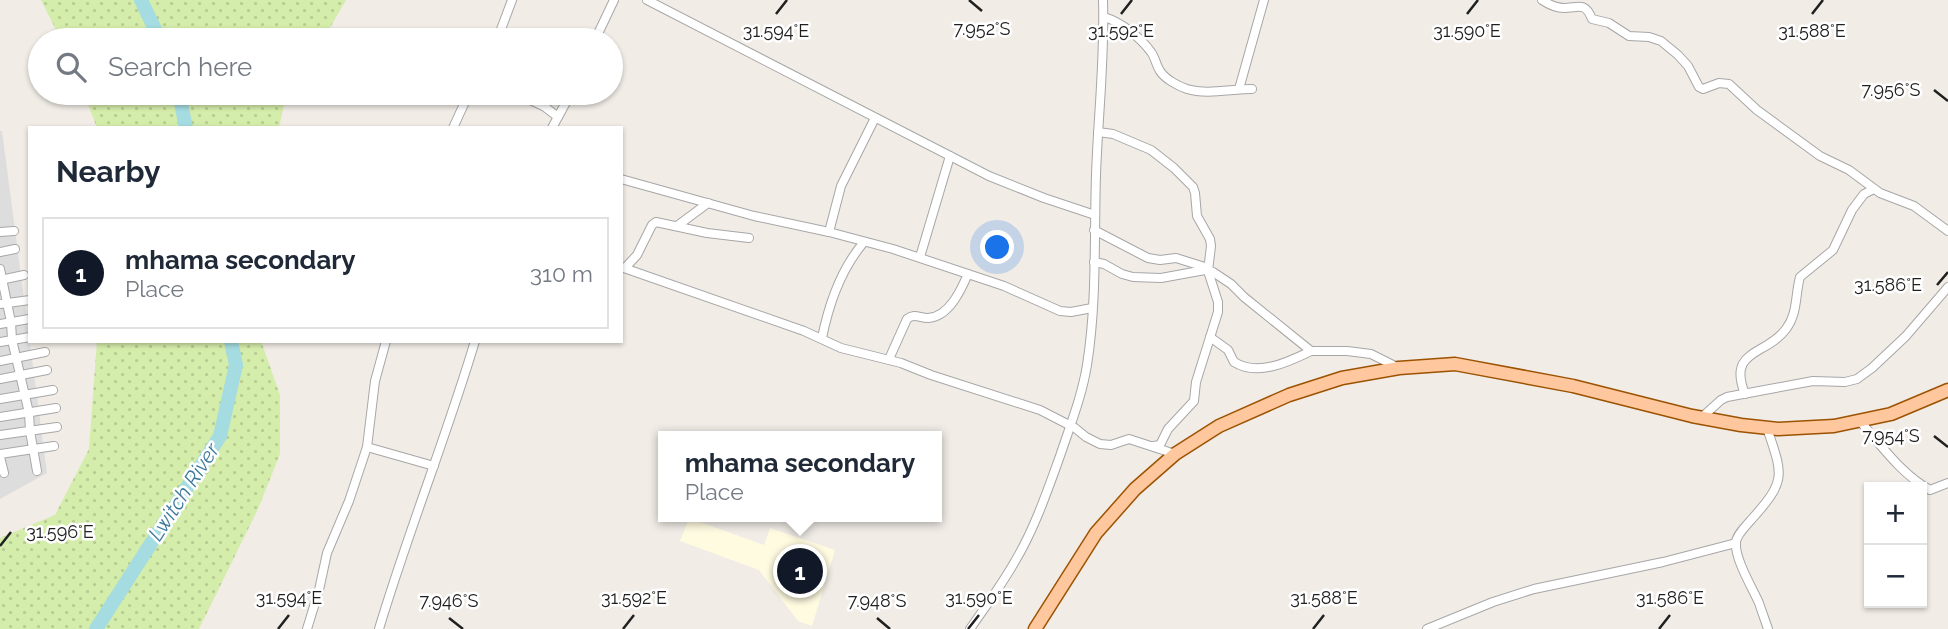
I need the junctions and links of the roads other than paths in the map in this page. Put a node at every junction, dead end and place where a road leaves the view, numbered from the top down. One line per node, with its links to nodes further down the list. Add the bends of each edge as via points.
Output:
1 (512, 0): 9 (street)
2 (614, 0): 10 (street)
3 (647, 0): 7 (street)
4 (1103, 0): 8 (street)
5 (1264, 0): 11 (street)
6 (1542, 0): 23 (street, via 1562,8 1577,5 1592,19 1609,23 1623,34 1661,41 1683,61 1699,87 1729,84 1757,110)
7 (659, 2): 17 (street)
8 (1104, 18): 11 (street, via 1117,21 1143,43 1160,72 1186,89); 20 (street)
9 (501, 28)
10 (601, 28)
11 (1239, 89): 12 (street)
12 (1252, 89)
13 (464, 105): 18 (street)
14 (541, 105): 16 (street)
15 (564, 105): 16 (street)
16 (558, 117): 19 (street)
17 (874, 118): 21 (street); 31 (street, via 841,186)
18 (454, 126)
19 (553, 126)
20 (1098, 132): 25 (street); 39 (street, via 1151,149 1193,187 1197,216 1212,246)
21 (950, 156): 25 (street, via 1019,188); 36 (street)
22 (623, 180): 24 (street)
23 (1874, 189): 29 (street, via 1914,206); 69 (street, via 1852,210 1833,250 1800,277 1796,307 1787,327 1744,360 1740,381)
24 (708, 203): 26 (street); 31 (street)
25 (1095, 215): 27 (street)
26 (677, 226): 32 (street); 38 (street, via 653,223 637,255)
27 (1094, 230): 37 (street); 39 (street, via 1148,258 1176,258)
28 (14, 231): 30 (street)
29 (1948, 231)
30 (0, 232)
31 (830, 232): 33 (street)
32 (749, 238)
33 (864, 242): 36 (street); 53 (street, via 840,280)
34 (15, 249): 35 (street)
35 (0, 252)
36 (920, 257): 41 (street)
37 (1094, 262): 39 (street, via 1133,277 1161,278); 47 (street)
38 (623, 268): 53 (street)
39 (1208, 269): 52 (street, via 1219,307); 58 (street)
40 (0, 270): 43 (street)
41 (968, 274): 47 (street, via 1060,311); 61 (street, via 944,311 933,317 907,319)
42 (24, 275): 43 (street)
43 (1, 280): 46 (street)
44 (1948, 287): 69 (street, via 1906,337 1857,379 1814,381)
45 (28, 300): 46 (street)
46 (4, 304): 49 (street)
47 (1092, 309): 77 (street, via 1084,381)
48 (28, 319): 49 (street)
49 (11, 322): 50 (street); 54 (street)
50 (0, 324)
51 (28, 337): 54 (street)
52 (1210, 337): 58 (street, via 1228,350 1234,362 1252,368 1277,365); 83 (street, via 1194,401 1160,445)
53 (822, 338): 61 (street, via 841,348)
54 (12, 341): 55 (street); 60 (street)
55 (0, 342)
56 (385, 343): 84 (street, via 375,381)
57 (474, 343): 88 (street)
58 (1311, 351): 63 (street, via 1371,354)
59 (45, 352): 60 (street)
60 (17, 357): 62 (street); 65 (street)
61 (889, 359): 77 (street, via 1040,410)
62 (0, 361)
63 (1399, 368): 75 (main road, via 1455,364 1573,386); 86 (main road, via 1342,378 1289,395 1219,426)
64 (47, 370): 65 (street)
65 (20, 375): 66 (street); 70 (street)
66 (0, 379)
67 (54, 390): 70 (street)
68 (1948, 390): 76 (main road, via 1891,414)
69 (1745, 394): 75 (street, via 1721,400)
70 (23, 396): 71 (street); 73 (street)
71 (0, 399)
72 (56, 408): 73 (street)
73 (29, 413): 74 (street); 80 (street)
74 (0, 417)
75 (1701, 418): 79 (main road)
76 (1860, 420): 79 (main road, via 1834,426); 91 (street, via 1921,485 1930,491)
77 (1070, 425): 83 (street, via 1106,445 1129,439); 95 (street, via 1027,540)
78 (57, 428): 80 (street)
79 (1767, 428): 92 (street, via 1778,460 1779,480)
80 (30, 431): 81 (street); 85 (street)
81 (0, 435)
82 (54, 446): 85 (street)
83 (1153, 446): 86 (street)
84 (368, 447): 88 (street); 93 (street, via 327,553)
85 (34, 449): 87 (street); 89 (street)
86 (1175, 454): 96 (main road, via 1135,489 1096,533)
87 (0, 456): 90 (street)
88 (434, 466): 94 (street)
89 (37, 471)
90 (4, 473)
91 (1948, 483)
92 (1736, 543): 97 (street, via 1537,588); 98 (street, via 1743,572)
93 (307, 629)
94 (379, 629)
95 (970, 629)
96 (1035, 629)
97 (1429, 629)
98 (1768, 629)

